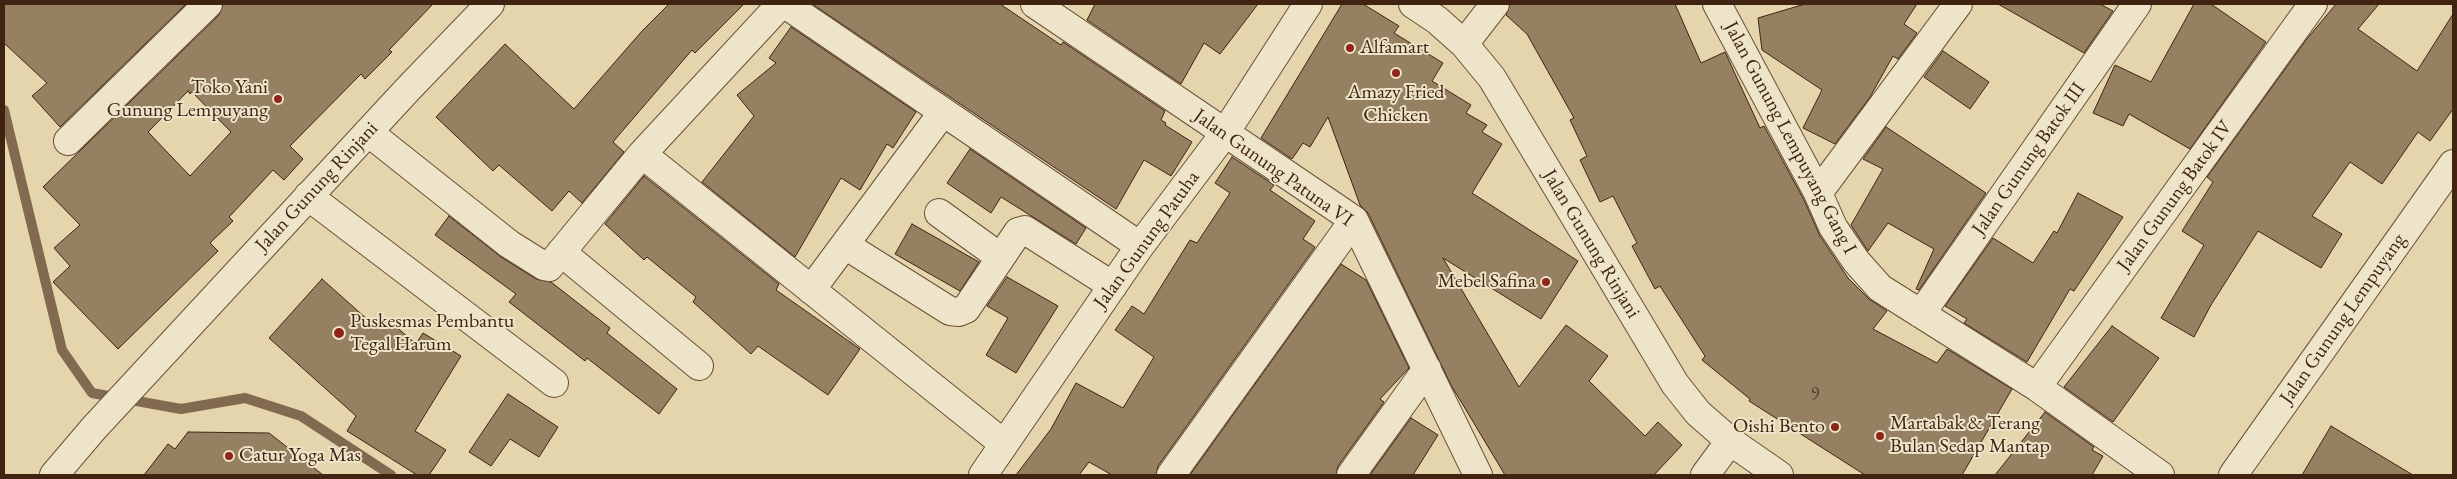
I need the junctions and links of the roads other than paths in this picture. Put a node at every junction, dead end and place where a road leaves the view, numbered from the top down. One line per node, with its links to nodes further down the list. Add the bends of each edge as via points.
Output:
1 (208, 4): 17 (street)
2 (490, 4): 15 (street, Jalan Gunung Rinjani)
3 (781, 4): 18 (street)
4 (786, 4): 14 (street)
5 (1035, 4): 16 (street, Jalan Gunung Patuna VI)
6 (1308, 4): 16 (street, Jalan Gunung Patuha)
7 (1413, 4): 13 (street, Jalan Gunung Rinjani)
8 (1495, 4): 13 (street)
9 (1717, 4): 20 (street, Jalan Gunung Lempuyang Gang I)
10 (1958, 4): 20 (street)
11 (2137, 4): 30 (street, Jalan Gunung Batok III)
12 (2313, 4): 34 (street, Jalan Gunung Batok IV)
13 (1464, 44): 35 (street, Jalan Gunung Rinjani, via 1497,86 1675,384 1698,413)
14 (943, 112): 24 (street); 25 (street)
15 (368, 132): 21 (street, Jalan Gunung Rinjani); 26 (street, via 509,244 544,266 552,266)
16 (1225, 133): 23 (street, Jalan Gunung Patuna VI); 25 (street, Jalan Gunung Patuha)
17 (68, 142)
18 (642, 154): 26 (street); 29 (street)
19 (2453, 164): 45 (street, Jalan Gunung Lempuyang)
20 (1818, 193): 30 (street, Jalan Gunung Lempuyang Gang I, via 1833,226 1856,261 1880,288)
21 (308, 196): 33 (street); 37 (street, Jalan Gunung Rinjani)
22 (939, 213): 27 (street)
23 (1354, 220): 32 (street, Jalan Gunung Patuna VI); 39 (street)
24 (845, 245): 27 (street, via 950,311 959,312 966,309); 29 (street)
25 (1140, 246): 28 (street, Jalan Gunung Patuha)
26 (561, 252): 31 (street)
27 (1000, 257): 28 (street, via 1018,232 1025,230)
28 (1113, 286): 36 (street, Jalan Gunung Patuha)
29 (812, 290): 36 (street)
30 (1921, 314): 34 (street, Jalan Gunung Lempuyang Gang I)
31 (698, 366)
32 (1428, 369): 40 (street); 41 (street, Jalan Gunung Patuna VI)
33 (554, 383)
34 (2037, 387): 44 (street, Jalan Gunung Lempuyang Gang I)
35 (1730, 441): 42 (street); 43 (street, Jalan Gunung Rinjani)
36 (1004, 444): 38 (street, Jalan Gunung Patuha)
37 (54, 475)
38 (982, 475)
39 (1171, 475)
40 (1351, 475)
41 (1478, 475)
42 (1705, 475)
43 (1779, 475)
44 (2160, 475)
45 (2233, 475)

